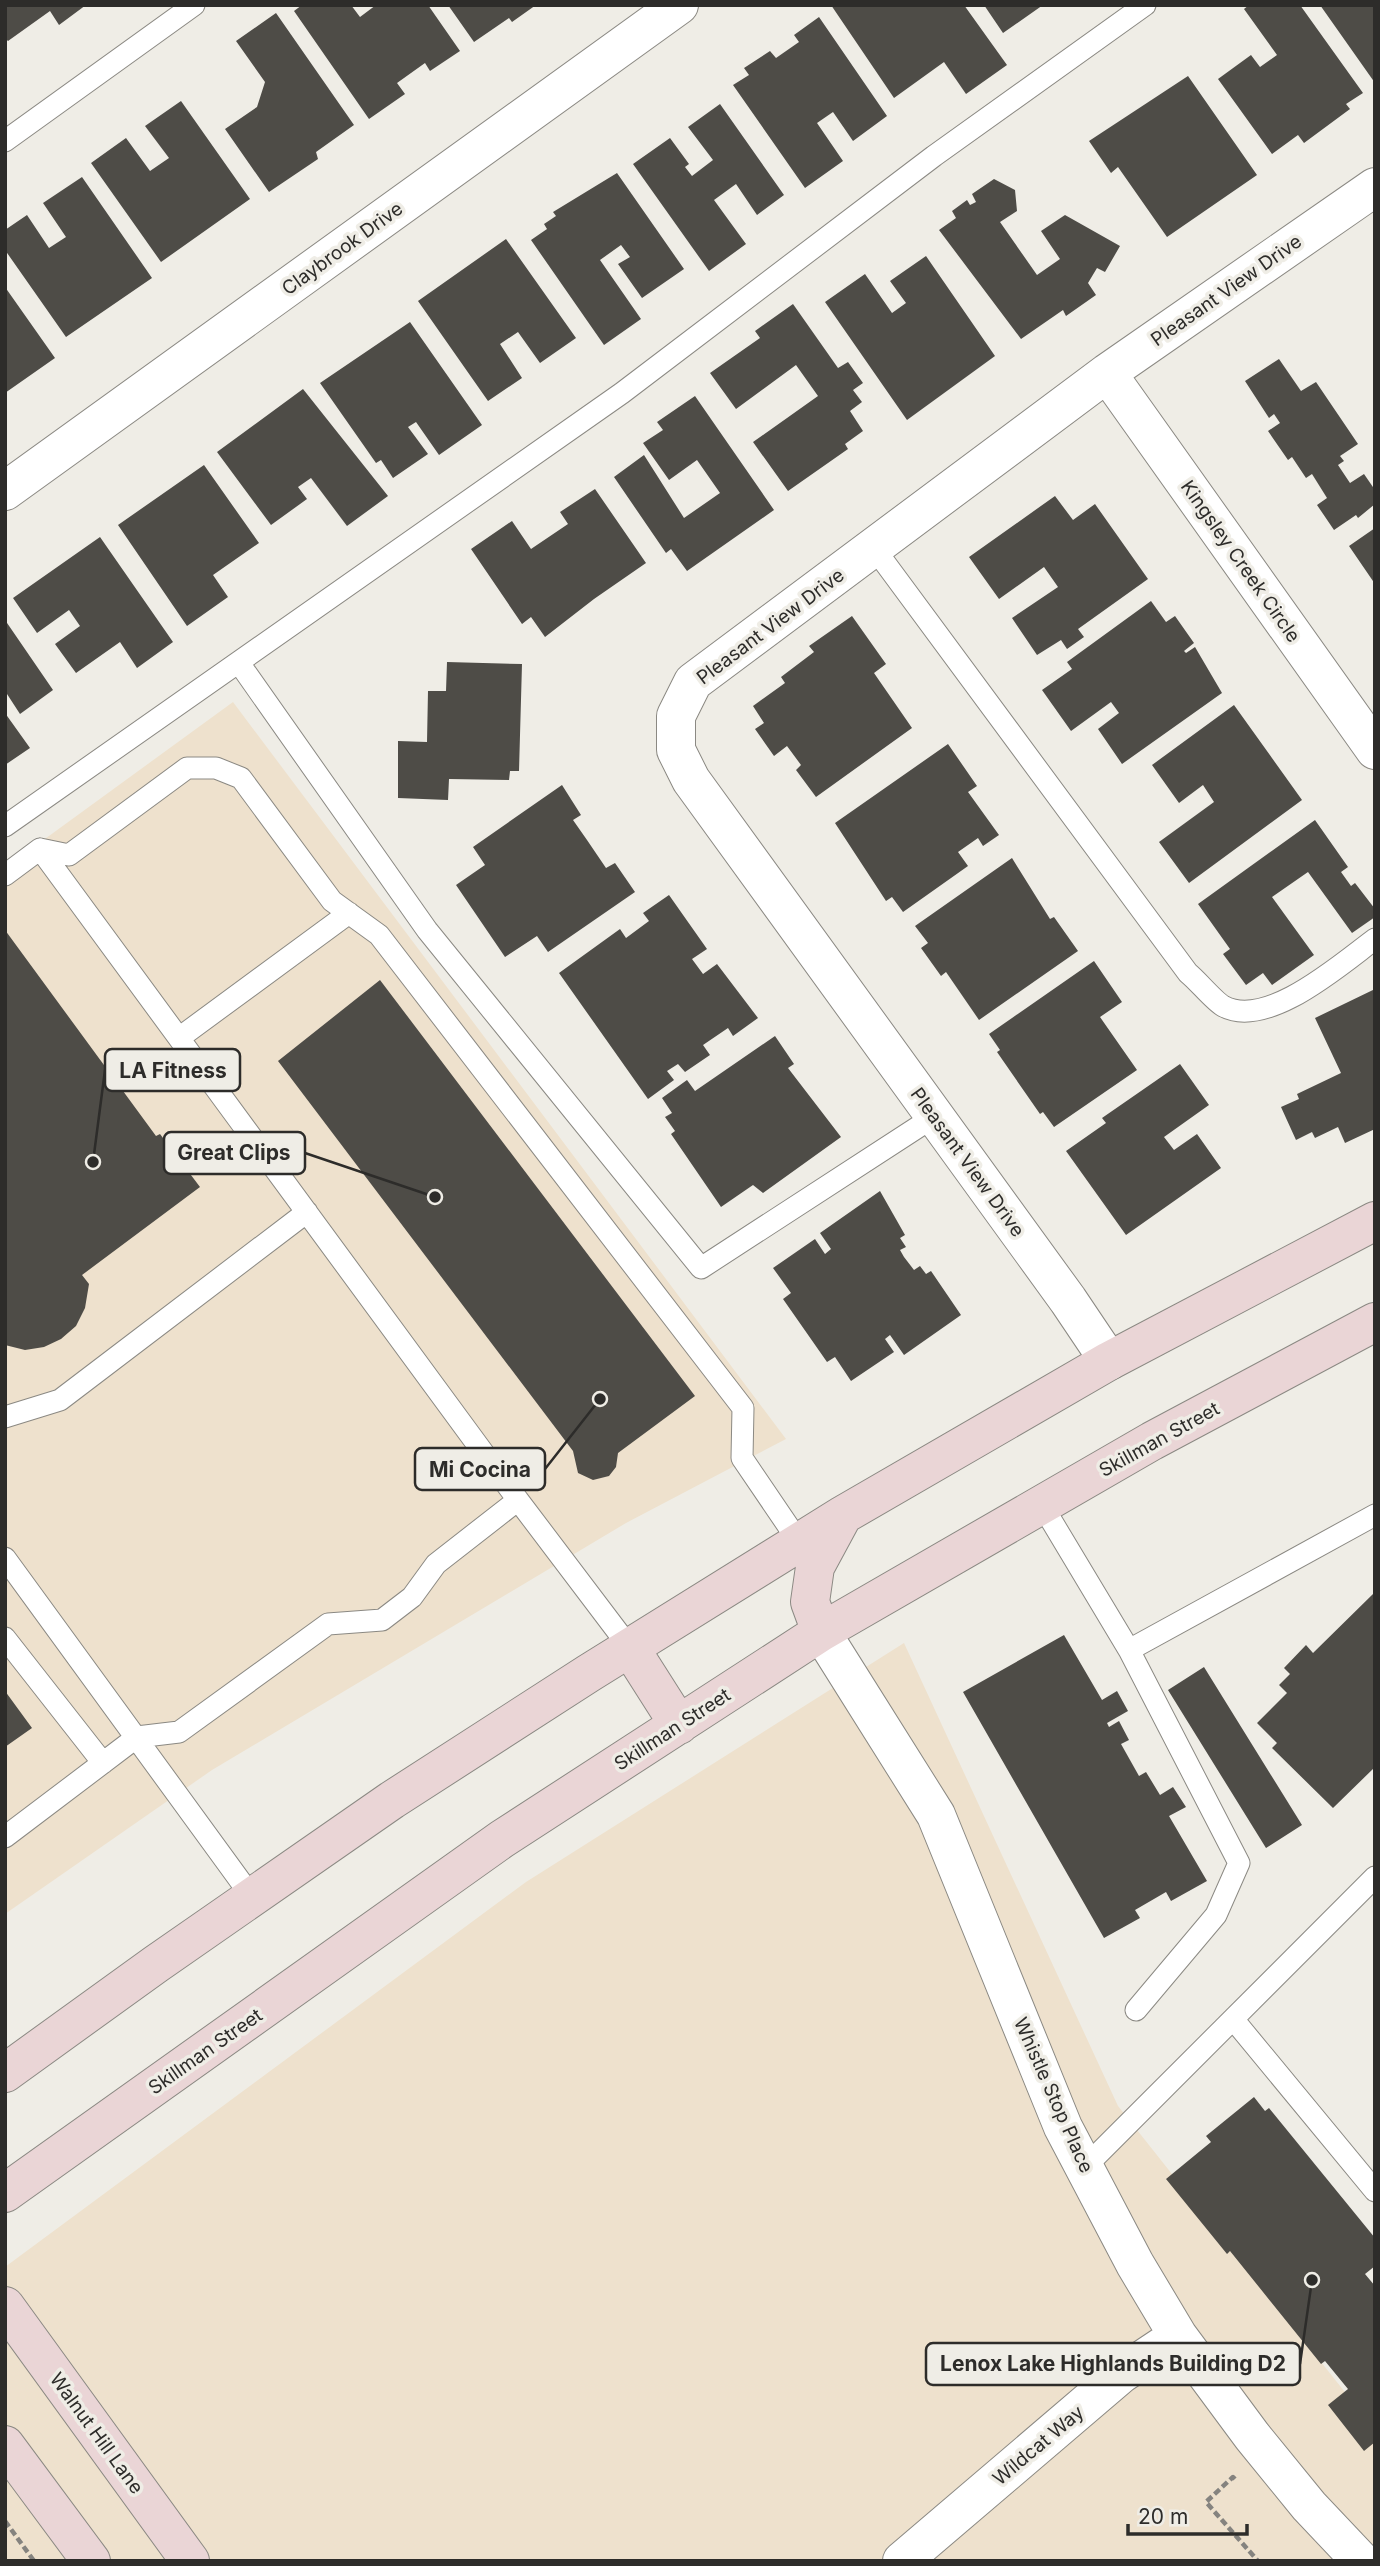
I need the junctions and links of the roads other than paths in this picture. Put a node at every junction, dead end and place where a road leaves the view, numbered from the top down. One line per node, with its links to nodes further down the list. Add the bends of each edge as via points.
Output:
1 (194, 5): 4 (lane)
2 (679, 5): 7 (street, Claybrook Drive)
3 (1145, 5): 9 (lane, via 934,156 622,393)
4 (5, 141)
5 (1375, 187): 6 (street, Pleasant View Drive)
6 (1107, 373): 8 (street, Pleasant View Drive); 10 (street, Kingsley Creek Circle)
7 (5, 491)
8 (874, 548): 15 (lane, via 1188,972 1223,1006 1250,1012 1295,996); 17 (street, Pleasant View Drive, via 693,682 676,716 676,750 691,780)
9 (239, 663): 11 (lane); 17 (lane, via 427,930 701,1268)
10 (1375, 750)
11 (5, 826)
12 (40, 849): 13 (lane); 14 (lane, via 69,855 187,768 216,768 241,778 332,901); 16 (lane)
13 (5, 875)
14 (349, 913): 16 (lane); 27 (lane, via 379,935 743,1408 742,1458)
15 (1375, 939)
16 (179, 1038): 18 (lane)
17 (935, 1116): 21 (street, Pleasant View Drive)
18 (307, 1212): 22 (lane, via 60,1400); 23 (lane)
19 (1375, 1221): 21 (main road)
20 (1375, 1322): 24 (main road, Skillman Street)
21 (1108, 1361): 25 (main road)
22 (5, 1417)
23 (518, 1500): 31 (lane); 34 (lane, via 436,1564 412,1597 382,1620 328,1624 179,1732)
24 (1042, 1505): 29 (main road, Skillman Street); 32 (lane)
25 (843, 1515): 27 (main road); 29 (main road, via 815,1567 810,1602)
26 (1375, 1515): 32 (lane)
27 (799, 1542): 31 (main road)
28 (5, 1558): 34 (lane)
29 (821, 1632): 33 (main road, Skillman Street); 42 (street, Whistle Stop Place, via 936,1815 1063,2127)
30 (5, 1638): 35 (lane)
31 (630, 1648): 33 (main road); 38 (main road, via 392,1800)
32 (1129, 1650): 39 (lane, via 1239,1863 1216,1915)
33 (679, 1725): 44 (main road, Skillman Street, via 502,1839)
34 (137, 1737): 35 (lane); 38 (lane)
35 (103, 1763): 36 (lane)
36 (5, 1836)
37 (1375, 1877): 40 (lane)
38 (252, 1897): 41 (main road)
39 (1136, 2010)
40 (1233, 2019): 42 (lane); 43 (lane)
41 (5, 2073)
42 (1085, 2167): 46 (street, Whistle Stop Place)
43 (1375, 2191)
44 (5, 2193)
45 (5, 2306): 50 (main road, Walnut Hill Lane)
46 (1178, 2336): 48 (street, Whistle Stop Place, via 1260,2446); 51 (street, Wildcat Way, via 1121,2374)
47 (5, 2445): 49 (main road)
48 (1360, 2559)
49 (91, 2561)
50 (190, 2561)
51 (902, 2561)

